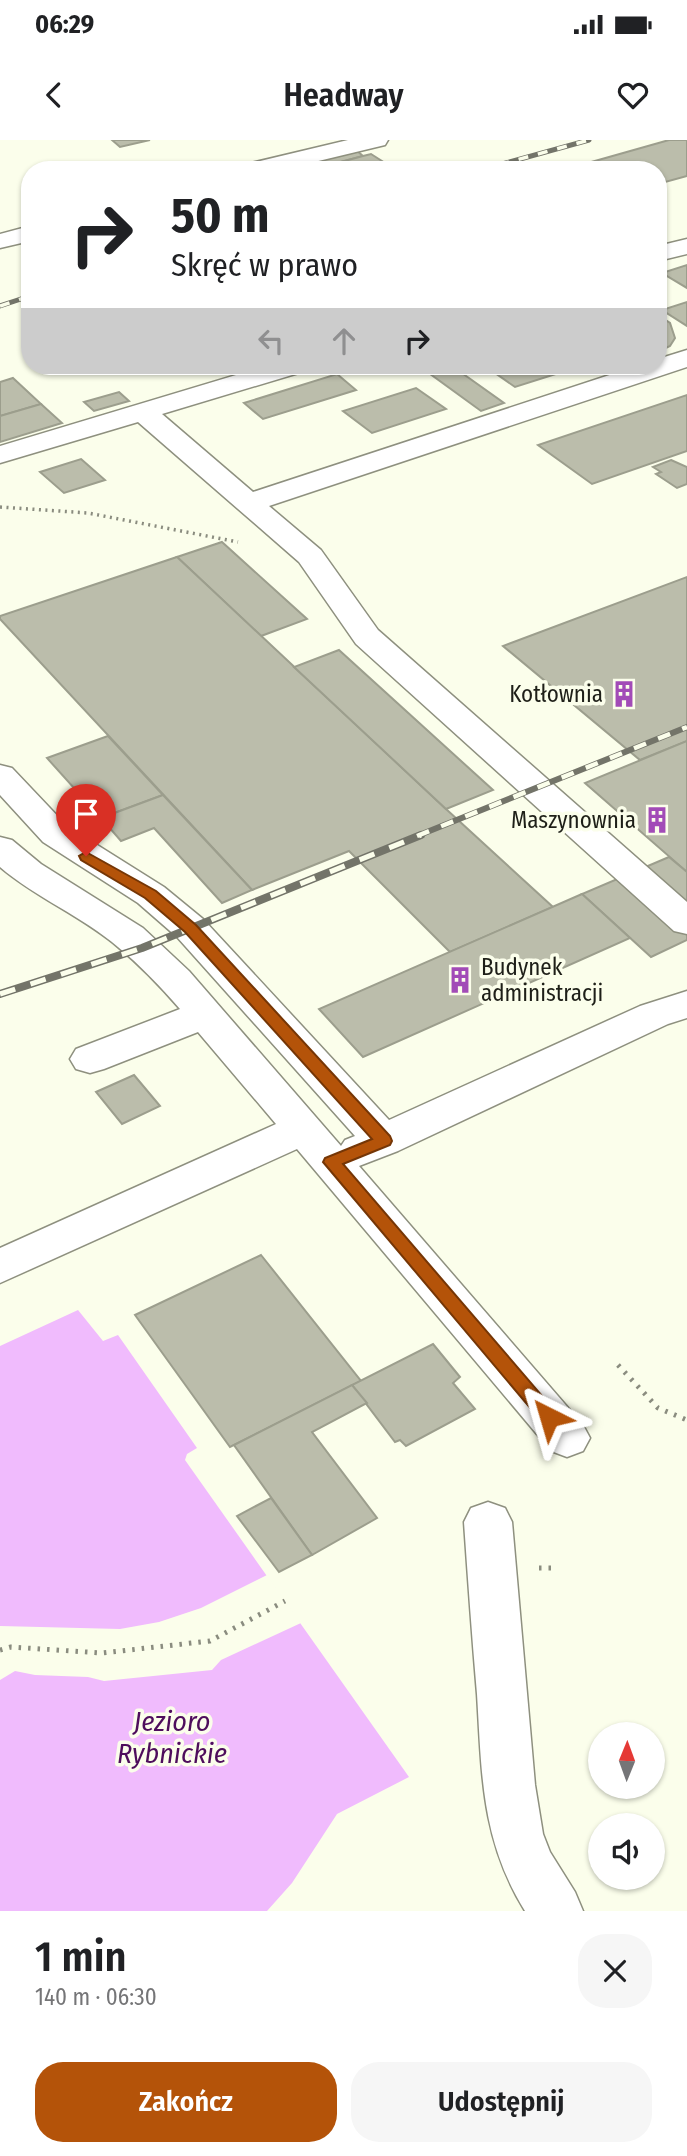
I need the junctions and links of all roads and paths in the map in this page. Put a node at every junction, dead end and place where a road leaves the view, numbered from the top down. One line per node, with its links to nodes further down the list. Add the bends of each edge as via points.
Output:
1 (377, 140): 2 (lane)
2 (289, 161)
3 (21, 235): 4 (lane)
4 (0, 241)
5 (687, 246): 6 (lane)
6 (667, 252)
7 (687, 358): 8 (lane)
8 (667, 365)
9 (264, 375): 11 (lane)
10 (636, 375): 13 (lane)
11 (144, 412): 12 (lane); 13 (lane)
12 (0, 455)
13 (249, 503): 18 (lane, via 310,556 367,637)
14 (0, 507): 15 (path, via 88,513)
15 (239, 542)
16 (0, 775): 22 (lane, via 55,834 172,911)
17 (0, 848): 20 (lane, via 28,872 130,937)
18 (687, 922)
19 (687, 1004): 24 (lane, via 654,1015)
20 (206, 1014): 21 (lane); 23 (lane)
21 (90, 1059)
22 (320, 1071): 23 (lane); 24 (lane)
23 (299, 1124): 25 (lane); 26 (lane)
24 (384, 1141): 25 (lane)
25 (331, 1162): 29 (lane)
26 (0, 1266)
27 (618, 1365): 28 (path, via 657,1408)
28 (687, 1420)
29 (567, 1437)
30 (488, 1521): 33 (lane, via 517,1834 527,1865)
31 (285, 1601): 32 (path, via 210,1641 102,1653)
32 (0, 1650)
33 (556, 1911)

